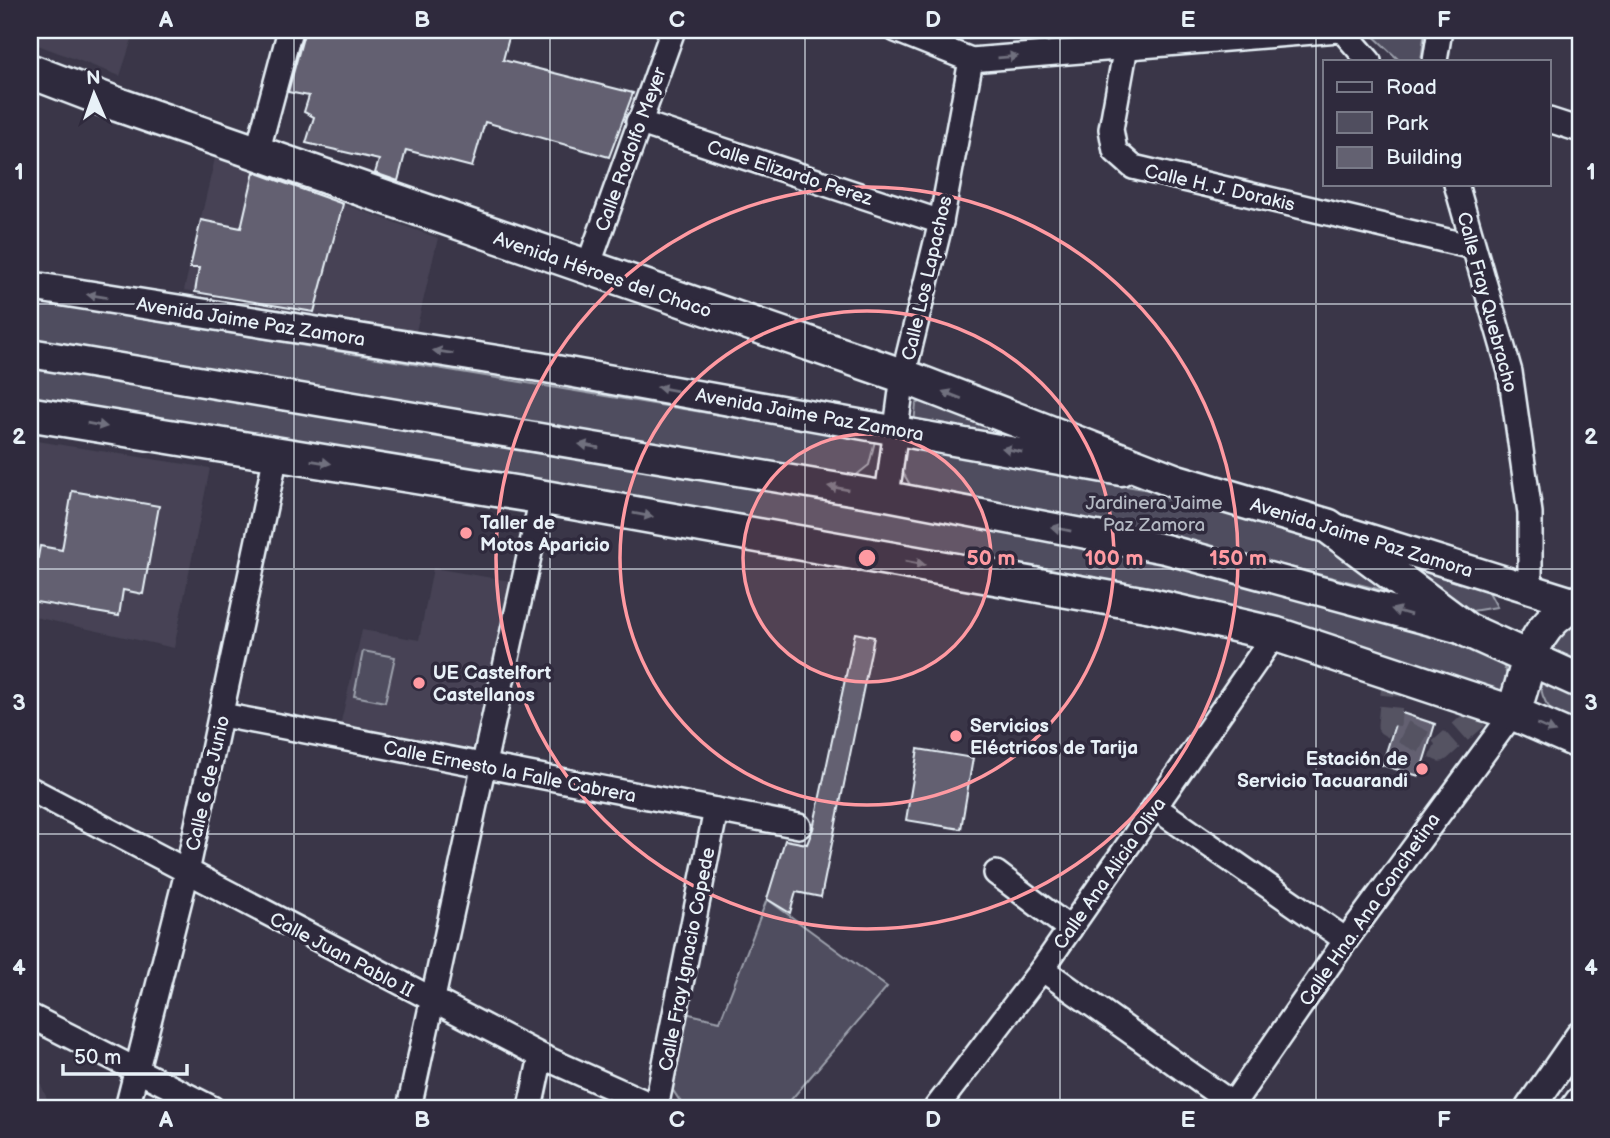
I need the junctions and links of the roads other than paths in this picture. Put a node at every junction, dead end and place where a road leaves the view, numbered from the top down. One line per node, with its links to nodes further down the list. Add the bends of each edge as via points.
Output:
1 (290, 30): 14 (street)
2 (674, 30): 12 (street, Calle Rodolfo Meyer)
3 (897, 30): 7 (street)
4 (1341, 30): 6 (street); 8 (street)
5 (1440, 30): 9 (street)
6 (1127, 39): 7 (street, one-way to 6); 17 (street, Calle H. J. Dorakis, via 1111,129 1115,151 1133,167)
7 (971, 60): 16 (street, Calle Los Lapachos)
8 (1367, 60)
9 (1435, 60)
10 (30, 71): 14 (highway, Avenida Héroes del Chaco)
11 (1550, 120): 13 (street)
12 (638, 122): 16 (street, Calle Elizardo Perez); 18 (street, Calle Rodolfo Meyer)
13 (1580, 130)
14 (257, 153): 18 (highway, Avenida Héroes del Chaco)
15 (1457, 186): 17 (street, Calle Fray Quebracho)
16 (941, 222): 21 (street, Calle Los Lapachos)
17 (1473, 247): 29 (street, Calle Fray Quebracho, via 1510,372 1530,513)
18 (587, 269): 21 (highway, Avenida Héroes del Chaco)
19 (30, 286): 23 (main road, Avenida Jaime Paz Zamora, one-way to 19)
20 (30, 353): 26 (main road, one-way to 20)
21 (903, 376): 23 (street, Calle Los Lapachos); 25 (highway, Avenida Héroes del Chaco, one-way to 21)
22 (30, 414): 24 (highway, one-way to 24)
23 (896, 429): 25 (main road, Avenida Jaime Paz Zamora, one-way to 23); 26 (street, Calle Los Lapachos)
24 (276, 455): 27 (highway, one-way to 27); 36 (street, Calle 6 de Junio)
25 (1175, 481): 28 (highway, Avenida Jaime Paz Zamora)
26 (887, 496): 31 (main road, one-way to 26, via 1165,549)
27 (542, 497): 32 (highway, one-way to 32, via 1149,605); 38 (street)
28 (1328, 526): 29 (main road, Avenida Jaime Paz Zamora); 31 (highway)
29 (1530, 589): 30 (main road, Avenida Jaime Paz Zamora)
30 (1578, 603): 33 (highway, Avenida Jaime Paz Zamora, via 1555,615)
31 (1467, 630): 33 (highway)
32 (1275, 634): 35 (highway); 40 (street, Calle Ana Alicia Oliva)
33 (1527, 657): 34 (highway); 35 (highway, Avenida Jaime Paz Zamora)
34 (1580, 681)
35 (1513, 713): 37 (highway, one-way to 37); 46 (street, Calle Hna. Ana Conchetina)
36 (222, 715): 38 (street, Calle Ernesto la Falle Cabrera); 43 (street, Calle 6 de Junio)
37 (1580, 742)
38 (482, 765): 41 (street, Calle Ernesto la Falle Cabrera); 48 (street)
39 (30, 789): 43 (street, Calle Juan Pablo II)
40 (1156, 808): 45 (street, Calle Ana Alicia Oliva); 46 (street)
41 (716, 810): 42 (street, Calle Ernesto la Falle Cabrera); 59 (street, Calle Fray Ignacio Copede)
42 (799, 826)
43 (187, 872): 48 (street, Calle Juan Pablo II); 52 (street, Calle 6 de Junio)
44 (996, 873): 45 (street)
45 (1070, 929): 47 (street, Calle Ana Alicia Oliva)
46 (1346, 940): 54 (street, Calle Hna. Ana Conchetina)
47 (1042, 968): 54 (street); 60 (street, Calle Ana Alicia Oliva)
48 (430, 1000): 51 (street, Calle Juan Pablo II); 57 (street)
49 (30, 1016): 52 (street)
50 (1580, 1037): 61 (main road)
51 (541, 1056): 58 (street); 59 (street, Calle Juan Pablo II)
52 (137, 1070): 55 (street, Calle 6 de Junio); 56 (street)
53 (1580, 1102): 62 (main road)
54 (1234, 1107)
55 (127, 1108)
56 (212, 1108)
57 (409, 1108)
58 (530, 1108)
59 (657, 1108)
60 (936, 1108)
61 (1530, 1108)
62 (1575, 1108)

